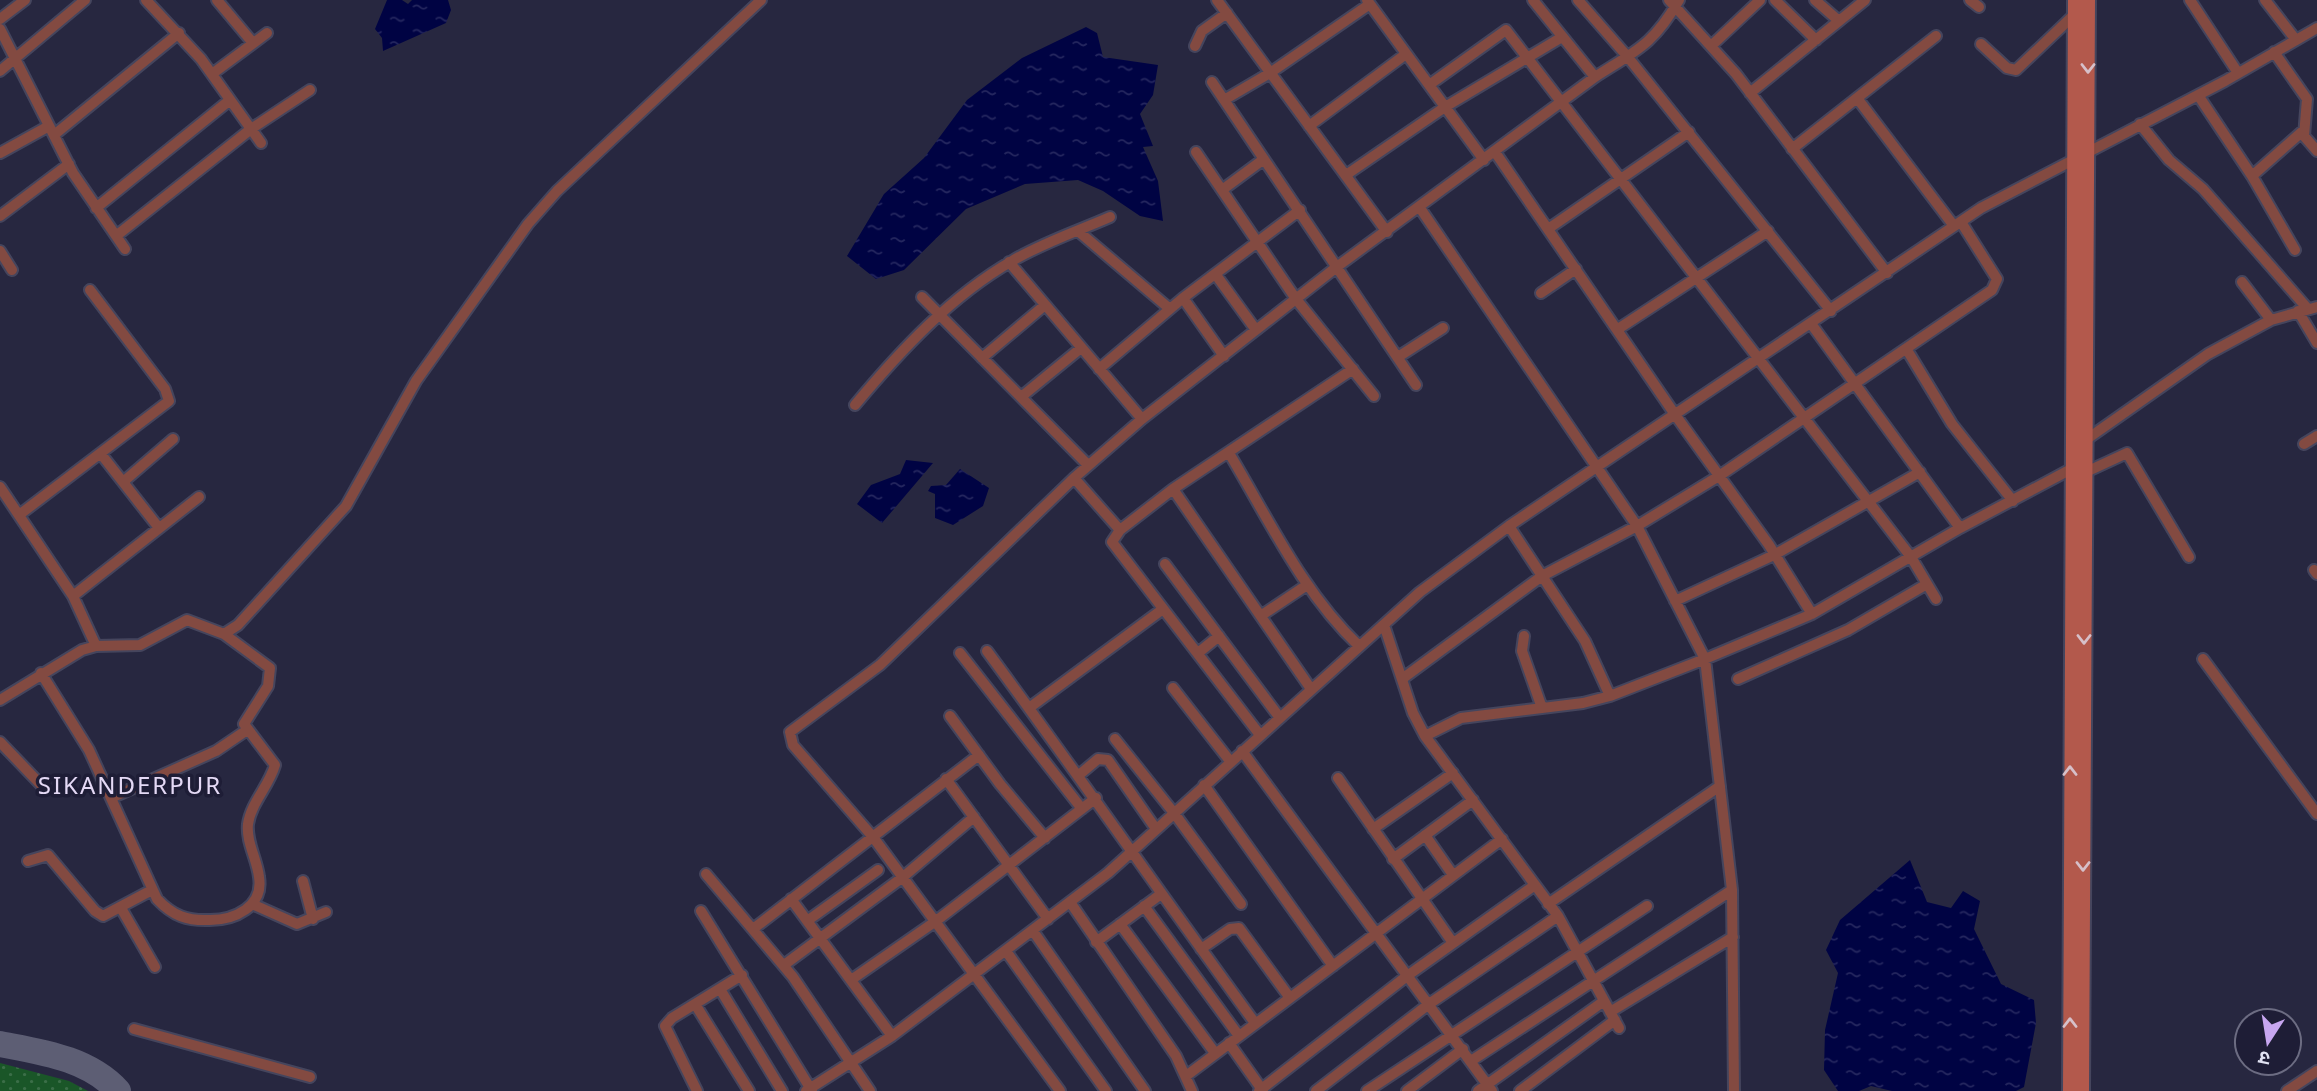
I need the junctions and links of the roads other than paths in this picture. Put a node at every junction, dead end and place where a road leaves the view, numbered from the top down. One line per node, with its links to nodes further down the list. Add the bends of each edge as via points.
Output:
1 (25, 0): 20 (street)
2 (85, 0): 38 (street)
3 (217, 0): 30 (street)
4 (761, 0): 167 (street, via 557,191 528,225 416,381 346,506 238,625)
5 (1217, 0): 19 (street)
6 (1533, 0): 27 (street)
7 (1578, 0): 36 (street)
8 (1759, 0): 33 (street)
9 (1775, 0): 28 (street)
10 (1815, 0): 21 (street)
11 (1865, 0): 21 (street)
12 (2088, 0): 66 (main road, one-way to 66)
13 (2190, 0): 41 (street)
14 (2265, 0): 29 (street)
15 (149, 1): 24 (street)
16 (1368, 2): 35 (street); 40 (street)
17 (1674, 2): 33 (street); 36 (street, via 1654,38)
18 (2075, 7): 31 (street, via 2016,70 2007,68); 66 (main road)
19 (1227, 13): 32 (street, via 1202,31); 40 (street)
20 (0, 19)
21 (1839, 21): 28 (street)
22 (2317, 29): 29 (street)
23 (1, 32): 38 (street)
24 (179, 33): 42 (street); 57 (street)
25 (267, 33): 30 (street)
26 (1936, 36): 49 (street)
27 (1562, 37): 37 (street); 43 (street)
28 (1816, 40): 47 (street)
29 (2296, 40): 34 (street)
30 (253, 43): 42 (street)
31 (1981, 44)
32 (1195, 46)
33 (1711, 46): 47 (street)
34 (2274, 52): 41 (street); 58 (street, via 2307,99)
35 (1406, 54): 45 (street); 55 (street)
36 (1628, 56): 43 (street); 59 (street)
37 (1527, 58): 45 (street, via 1506,30 1501,30); 52 (street); 53 (street)
38 (16, 61): 39 (street); 57 (street)
39 (0, 71)
40 (1270, 73): 51 (street); 55 (street)
41 (2238, 73): 48 (street)
42 (212, 74): 50 (street)
43 (1595, 77): 52 (street)
44 (1212, 82): 51 (street)
45 (1429, 85): 53 (street)
46 (310, 90): 56 (street)
47 (1750, 93): 61 (street)
48 (2197, 95): 54 (street); 71 (street)
49 (1857, 98): 61 (street); 79 (street)
50 (230, 100): 56 (street); 74 (street)
51 (1224, 100): 67 (street)
52 (1564, 102): 63 (street); 72 (street)
53 (1445, 107): 68 (street); 70 (street)
54 (2140, 124): 66 (street); 104 (street, via 2169,160 2203,188)
55 (1309, 126): 70 (street)
56 (251, 129): 60 (street); 84 (street)
57 (52, 130): 65 (street); 69 (street)
58 (2304, 130): 64 (street); 71 (street)
59 (1689, 132): 72 (street); 82 (street)
60 (261, 144)
61 (1792, 149): 93 (street)
62 (1196, 152): 73 (street)
63 (1495, 152): 68 (street); 80 (street)
64 (2317, 152)
65 (0, 153)
66 (2082, 153): 79 (street); 131 (main road)
67 (1265, 159): 73 (street); 76 (street)
68 (1484, 160): 75 (street)
69 (69, 164): 74 (street); 77 (street)
70 (1346, 176): 83 (street)
71 (2252, 176): 87 (street)
72 (1623, 179): 80 (street); 95 (street)
73 (1222, 190): 85 (street)
74 (96, 208): 84 (street)
75 (1420, 208): 83 (street); 137 (street)
76 (1300, 210): 85 (street); 90 (street)
77 (0, 216)
78 (1110, 217): 81 (street)
79 (1958, 224): 93 (street); 114 (street, via 1994,273 1996,285)
80 (1548, 229): 91 (street)
81 (1078, 231): 89 (street); 103 (street)
82 (1768, 231): 95 (street); 105 (street)
83 (1387, 232): 90 (street)
84 (116, 236): 86 (street)
85 (1257, 242): 94 (street); 101 (street)
86 (125, 249)
87 (2295, 250)
88 (0, 253): 92 (street)
89 (1009, 262): 102 (street); 106 (street)
90 (1338, 266): 101 (street); 116 (street)
91 (1576, 269): 98 (street); 110 (street)
92 (12, 270)
93 (1887, 273): 105 (street)
94 (1216, 275): 100 (street); 111 (street)
95 (1698, 277): 110 (street); 118 (street)
96 (2242, 282): 107 (street)
97 (90, 290): 134 (street, via 169,394 164,407)
98 (1541, 293)
99 (922, 296): 106 (street)
100 (1183, 298): 103 (street); 115 (street)
101 (1297, 299): 111 (street); 120 (street)
102 (1045, 305): 113 (street); 117 (street)
103 (1170, 309): 119 (street)
104 (2308, 309): 107 (street); 112 (street)
105 (1831, 311): 108 (street)
106 (940, 315): 117 (street); 125 (street)
107 (2271, 320): 131 (street, via 2196,361)
108 (1812, 325): 118 (street); 122 (street)
109 (1443, 328): 116 (street)
110 (1618, 329): 126 (street)
111 (1256, 330): 115 (street)
112 (2317, 343)
113 (1081, 348): 119 (street); 124 (street)
114 (1907, 350): 122 (street); 145 (street, via 1952,424)
115 (1224, 356): 128 (street)
116 (1398, 357): 121 (street)
117 (982, 358): 124 (street)
118 (1760, 359): 126 (street); 127 (street)
119 (1099, 369): 128 (street)
120 (1353, 369): 123 (street); 133 (street)
121 (1416, 385)
122 (1856, 385): 127 (street); 138 (street)
123 (1374, 396)
124 (1021, 397): 135 (street)
125 (855, 405)
126 (1676, 416): 137 (street); 139 (street)
127 (1803, 417): 139 (street); 146 (street)
128 (1142, 419): 135 (street)
129 (2317, 436): 132 (street)
130 (173, 439): 141 (street)
131 (2081, 439): 136 (main road)
132 (2304, 444)
133 (1229, 453): 143 (street); 159 (street)
134 (101, 454): 141 (street); 147 (street)
135 (1088, 464): 140 (street)
136 (2080, 465): 145 (street); 155 (street, via 2127,453); 206 (main road)
137 (1600, 467): 148 (street); 149 (street)
138 (1920, 472): 146 (street); 151 (street)
139 (1719, 476): 149 (street); 153 (street)
140 (1073, 478): 152 (street); 214 (street, via 880,665 790,732 793,745)
141 (123, 482): 150 (street)
142 (0, 487): 147 (street)
143 (1173, 489): 152 (street); 165 (street)
144 (199, 497): 150 (street)
145 (2013, 501): 151 (street)
146 (1869, 503): 153 (street); 154 (street)
147 (19, 515): 160 (street)
148 (1509, 526): 157 (street); 166 (street, via 1420,592)
149 (1637, 526): 157 (street); 162 (street)
150 (159, 528): 160 (street)
151 (1960, 528): 154 (street)
152 (1120, 530): 163 (street, via 1112,542 1114,548)
153 (1774, 555): 162 (street); 164 (street)
154 (1911, 557): 158 (street); 164 (street)
155 (2189, 558)
156 (1165, 564): 168 (street)
157 (1542, 576): 178 (street); 182 (street, via 1585,642)
158 (1927, 584): 161 (street); 179 (street, via 1831,638)
159 (1307, 585): 165 (street); 171 (street)
160 (73, 596): 170 (street)
161 (1936, 600)
162 (1675, 601): 175 (street)
163 (1163, 609): 174 (street); 184 (street)
164 (1812, 614): 175 (street)
165 (1262, 615): 181 (street)
166 (1384, 625): 171 (street); 178 (street)
167 (224, 634): 170 (street, via 192,620 141,645); 188 (street, via 265,663 271,673 268,686 245,718)
168 (1219, 636): 174 (street); 187 (street)
169 (1524, 636): 185 (street, via 1522,651)
170 (96, 646): 177 (street)
171 (1359, 646): 181 (street)
172 (987, 651): 184 (street)
173 (960, 653): 207 (street)
174 (1198, 653): 189 (street)
175 (1705, 659): 182 (street); 201 (street)
176 (2203, 659): 209 (street)
177 (41, 673): 183 (street); 203 (street, via 82,735)
178 (1402, 679): 190 (street)
179 (1738, 679)
180 (1173, 688): 195 (street)
181 (1311, 689): 187 (street)
182 (1611, 696): 185 (street)
183 (0, 700)
184 (1029, 708): 197 (street)
185 (1542, 708): 190 (street, via 1461,718)
186 (950, 716): 194 (street)
187 (1280, 718): 189 (street)
188 (247, 730): 203 (street, via 216,751); 233 (street, via 275,765 248,821 260,883)
189 (1261, 735): 193 (street)
190 (1425, 736): 196 (street)
191 (1115, 739): 208 (street)
192 (0, 742): 202 (street)
193 (1242, 751): 195 (street); 249 (street)
194 (979, 755): 199 (street); 215 (street)
195 (1230, 761): 200 (street)
196 (1453, 773): 205 (street); 212 (street)
197 (1079, 775): 204 (street); 211 (street, via 1098,759 1108,760)
198 (1338, 778): 212 (street)
199 (946, 779): 210 (street); 214 (street)
200 (1204, 785): 208 (street); 258 (street)
201 (1720, 786): 228 (street); 235 (street)
202 (44, 788)
203 (113, 797): 227 (street)
204 (1096, 798): 207 (street); 217 (street)
205 (1473, 800): 213 (street); 216 (street)
206 (2077, 802): 298 (main road, one-way to 206); 299 (main road, one-way to 299)
207 (1082, 809): 215 (street)
208 (1174, 813): 211 (street); 234 (street)
209 (2317, 814)
210 (974, 817): 220 (street); 224 (street)
211 (1156, 829): 217 (street)
212 (1373, 830): 218 (street)
213 (1425, 835): 218 (street); 223 (street)
214 (873, 837): 224 (street); 231 (street)
215 (1045, 838): 220 (street)
216 (1502, 839): 223 (street); 226 (street)
217 (1132, 850): 229 (street); 232 (street)
218 (1393, 859): 230 (street)
219 (28, 861): 238 (street, via 48,855 99,915)
220 (1008, 866): 243 (street); 245 (street)
221 (878, 870): 244 (street)
222 (706, 874): 247 (street)
223 (1453, 875): 230 (street)
224 (903, 877): 245 (street); 251 (street)
225 (303, 881): 242 (street)
226 (1535, 885): 235 (street); 253 (street)
227 (152, 890): 233 (street, via 167,911 189,920 237,916); 238 (street)
228 (1732, 890): 250 (street); 263 (street)
229 (1161, 894): 236 (street); 254 (street)
230 (1421, 898): 249 (street); 253 (street)
231 (791, 899): 244 (street); 247 (street)
232 (1070, 902): 243 (street); 252 (street)
233 (252, 904): 242 (street, via 287,921)
234 (1241, 904)
235 (1548, 904): 241 (street)
236 (1144, 906): 246 (street); 274 (street)
237 (1647, 906): 256 (street)
238 (121, 908): 259 (street)
239 (701, 911): 260 (street)
240 (326, 912): 242 (street)
241 (1558, 916): 256 (street); 268 (street)
242 (313, 919)
243 (1048, 919): 248 (street)
244 (807, 921): 251 (street)
245 (936, 921): 261 (street); 264 (street)
246 (1120, 924): 252 (street); 276 (street)
247 (753, 929): 257 (street)
248 (1033, 931): 255 (street); 291 (street)
249 (1375, 933): 258 (street); 262 (street)
250 (1734, 937): 269 (street); 297 (street)
251 (820, 939): 257 (street); 264 (street)
252 (1096, 942): 280 (street)
253 (1453, 943): 262 (street)
254 (1200, 949): 266 (street, via 1239,928); 270 (street)
255 (1006, 951): 261 (street); 290 (street)
256 (1577, 951): 263 (street); 272 (street)
257 (784, 965): 278 (street)
258 (1333, 966): 266 (street)
259 (155, 967)
260 (742, 975): 265 (street); 283 (street)
261 (975, 975): 273 (street); 289 (street)
262 (1407, 976): 268 (street); 284 (street)
263 (1592, 979): 269 (street); 277 (street)
264 (851, 980): 273 (street)
265 (720, 989): 267 (street); 287 (street)
266 (1290, 998): 270 (street)
267 (695, 1004): 285 (street, via 665,1026); 286 (street)
268 (1429, 1004): 272 (street); 293 (street)
269 (1612, 1015): 282 (street); 296 (street)
270 (1255, 1023): 274 (street)
271 (134, 1030): 281 (street)
272 (1452, 1033): 275 (street); 294 (street)
273 (892, 1036): 278 (street)
274 (1234, 1039): 276 (street); 284 (street)
275 (1463, 1049): 277 (street); 295 (street)
276 (1215, 1054): 280 (street)
277 (1471, 1061): 282 (street)
278 (850, 1063): 283 (street); 288 (street)
279 (2317, 1071): 300 (street)
280 (1186, 1076): 292 (street)
281 (310, 1077)
282 (1486, 1089)
283 (809, 1090)
284 (1261, 1090)
285 (697, 1091)
286 (749, 1091)
287 (782, 1091)
288 (870, 1091)
289 (1060, 1091)
290 (1106, 1091)
291 (1145, 1091)
292 (1192, 1091)
293 (1316, 1091)
294 (1367, 1091)
295 (1407, 1091)
296 (1520, 1091)
297 (1734, 1091)
298 (2070, 1091)
299 (2082, 1091)
300 (2287, 1091)

